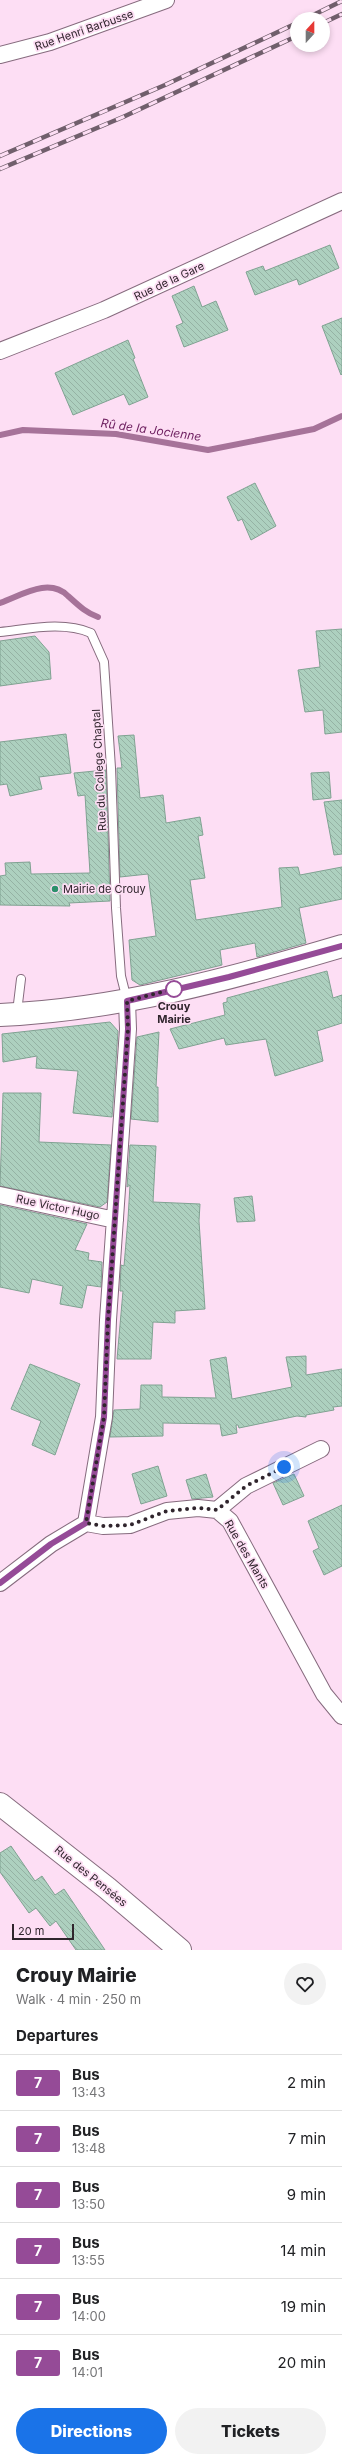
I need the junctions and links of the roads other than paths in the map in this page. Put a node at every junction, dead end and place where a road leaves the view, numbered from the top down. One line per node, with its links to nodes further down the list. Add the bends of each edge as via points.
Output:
1 (166, 0): 2 (street, Rue Henri Barbusse, via 50,42)
2 (0, 55)
3 (340, 203): 4 (street, Rue de la Gare, via 104,310)
4 (0, 351)
5 (0, 632): 8 (lane, Rue du College Chaptal, via 64,626 78,628 90,633 104,662 121,976)
6 (342, 946): 8 (street, via 229,977)
7 (21, 979): 9 (lane)
8 (127, 1001): 9 (street, via 86,1008); 11 (street, via 128,1029)
9 (8, 1015)
10 (0, 1194): 11 (street, Rue Victor Hugo)
11 (115, 1220): 14 (street, via 104,1417)
12 (321, 1449): 13 (street, via 246,1486)
13 (217, 1510): 14 (street, Rue des Mants, via 198,1508 167,1511 130,1525 103,1526); 16 (street, Rue des Mants, via 230,1521 324,1694)
14 (86, 1523): 15 (street, via 51,1544)
15 (0, 1583)
16 (342, 1716)
17 (0, 1804): 18 (street, Rue des Pensées, via 107,1888)
18 (180, 1950)

